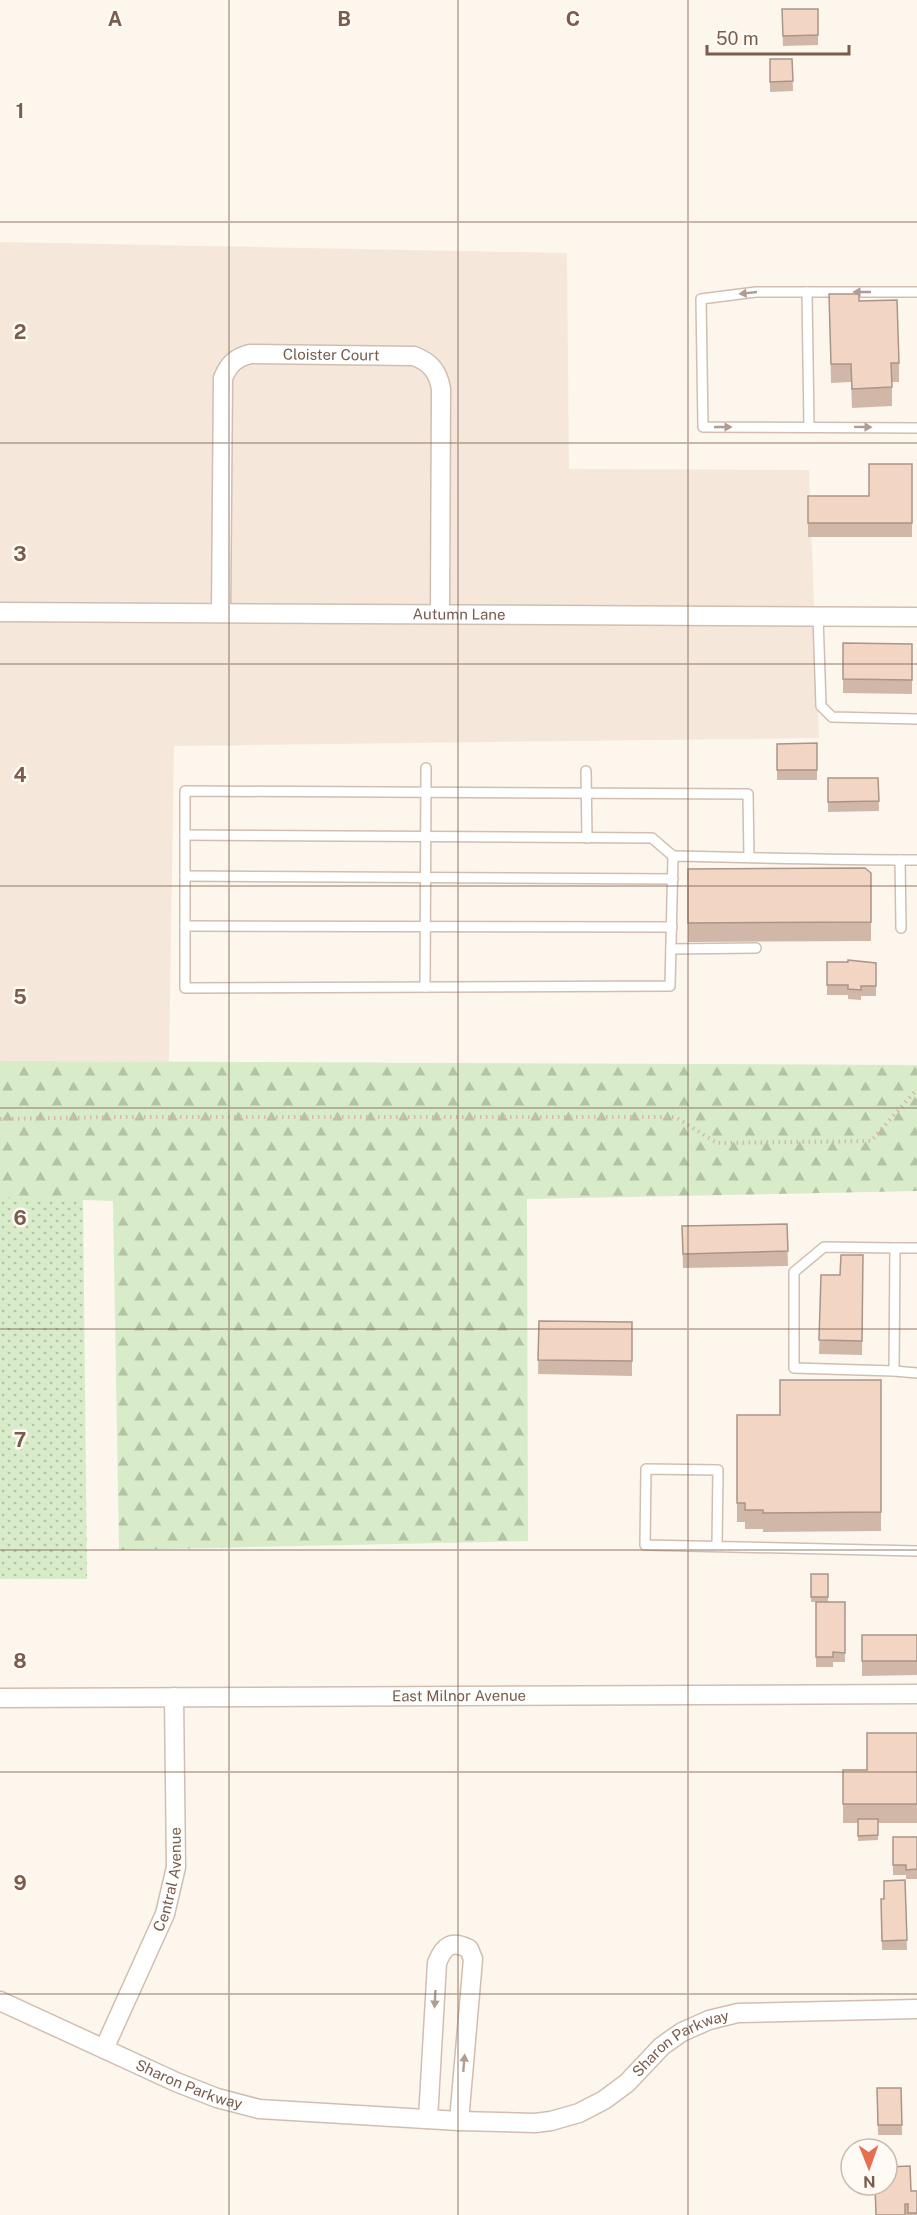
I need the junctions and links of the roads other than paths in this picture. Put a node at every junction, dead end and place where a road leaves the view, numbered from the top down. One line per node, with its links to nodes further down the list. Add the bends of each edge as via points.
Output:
1 (807, 292): 2 (lane, one-way to 1); 3 (lane); 3 (lane, one-way to 3, via 756,292 701,299 703,427)
2 (917, 292)
3 (809, 427): 4 (lane, one-way to 4)
4 (917, 428)
5 (0, 612): 6 (street, Autumn Lane)
6 (221, 613): 7 (street, Autumn Lane); 7 (street, Cloister Court, via 223,378 229,365 250,354 414,356 433,367 441,389)
7 (440, 614): 8 (street, Autumn Lane)
8 (818, 616): 9 (street, Autumn Lane); 10 (lane, via 821,706 832,717)
9 (917, 617)
10 (917, 719)
11 (426, 768): 13 (lane)
12 (586, 771): 14 (lane)
13 (427, 792): 14 (lane); 15 (lane, via 185,791); 16 (lane)
14 (586, 793): 17 (lane); 19 (lane, via 748,794)
15 (185, 836): 16 (lane); 22 (lane)
16 (427, 837): 17 (lane); 23 (lane)
17 (587, 838): 18 (lane, via 652,838)
18 (673, 856): 19 (lane); 24 (lane)
19 (749, 858): 20 (lane)
20 (900, 860): 21 (lane); 28 (lane)
21 (917, 860)
22 (185, 876): 23 (lane); 25 (lane)
23 (426, 878): 24 (lane); 26 (lane)
24 (673, 879): 27 (lane)
25 (185, 926): 26 (lane); 31 (lane, via 184,988)
26 (425, 927): 27 (lane); 31 (lane)
27 (672, 927): 30 (lane)
28 (901, 928)
29 (756, 948): 30 (lane)
30 (671, 949): 31 (lane, via 670,986)
31 (425, 987)
32 (895, 1248): 33 (lane); 34 (lane); 34 (lane, via 824,1246 794,1272 794,1368)
33 (917, 1248)
34 (894, 1371): 35 (lane)
35 (917, 1373)
36 (717, 1546): 36 (lane, via 645,1545 646,1469 718,1470); 37 (lane)
37 (917, 1551)
38 (917, 1694): 39 (street, East Milnor Avenue)
39 (174, 1697): 40 (street, East Milnor Avenue); 43 (street, Central Avenue, via 176,1867 170,1901)
40 (0, 1698)
41 (0, 2001): 43 (street, Sharon Parkway)
42 (917, 2009): 45 (street, Sharon Parkway, via 738,2013 709,2020 662,2046 627,2083 579,2112 535,2123)
43 (104, 2049): 44 (street, Sharon Parkway, via 217,2098 259,2109)
44 (428, 2119): 45 (street, Sharon Parkway); 45 (street, one-way to 44, via 473,1959 470,1949 460,1944 442,1950 437,1963)
45 (459, 2121)

